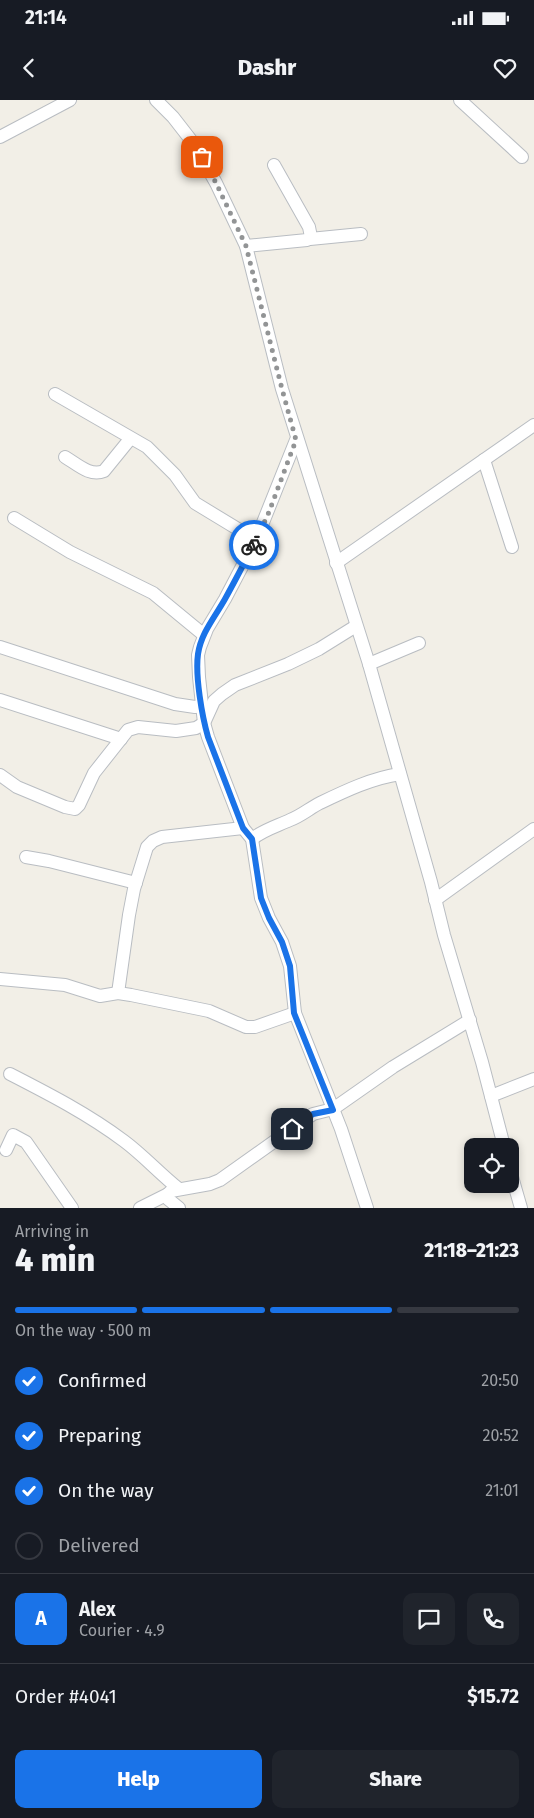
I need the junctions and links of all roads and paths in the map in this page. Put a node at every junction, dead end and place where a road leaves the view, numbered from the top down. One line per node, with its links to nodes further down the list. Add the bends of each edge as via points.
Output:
1 (70, 100): 4 (street)
2 (156, 100): 9 (street, via 194,144)
3 (460, 100): 5 (street)
4 (0, 137)
5 (522, 157)
6 (274, 165): 8 (street, via 309,228)
7 (361, 234): 8 (street)
8 (310, 239): 9 (street)
9 (246, 246): 13 (street)
10 (55, 394): 12 (street)
11 (534, 424): 15 (street)
12 (130, 438): 14 (street, via 98,474 90,473); 17 (street, via 153,451 195,503)
13 (296, 440): 17 (street); 19 (street)
14 (66, 457)
15 (484, 460): 18 (street); 19 (street)
16 (14, 518): 21 (street, via 70,552 152,593)
17 (256, 540): 21 (street)
18 (512, 547)
19 (336, 563): 20 (street)
20 (356, 626): 24 (street); 27 (street, via 319,649 235,685 214,702)
21 (204, 635): 26 (street, via 198,656)
22 (419, 643): 24 (street)
23 (0, 647): 26 (street, via 175,704)
24 (369, 664): 29 (street)
25 (0, 700): 28 (street)
26 (202, 706): 27 (street)
27 (204, 723): 28 (street, via 196,728 176,731 133,728); 31 (street)
28 (121, 739): 30 (street, via 94,773 75,809 17,787)
29 (400, 774): 33 (street, via 384,776 318,804); 36 (street)
30 (0, 775)
31 (243, 828): 33 (street); 35 (street, via 162,837 153,841)
32 (534, 829): 36 (street)
33 (252, 839): 39 (street, via 261,898 290,966)
34 (26, 857): 35 (street)
35 (136, 883): 38 (street)
36 (436, 900): 40 (street)
37 (0, 979): 38 (street, via 65,985 100,996)
38 (118, 993): 39 (street, via 209,1011 246,1028)
39 (294, 1013): 44 (street)
40 (470, 1020): 43 (street); 44 (street, via 393,1067)
41 (10, 1074): 47 (street, via 61,1101 125,1142)
42 (534, 1079): 43 (street)
43 (491, 1096): 45 (street)
44 (333, 1110): 47 (street, via 313,1114 220,1180); 52 (street)
45 (502, 1138)
46 (6, 1150): 49 (street, via 13,1135 26,1142)
47 (174, 1192): 50 (street); 51 (street, via 168,1198)
48 (517, 1193): 53 (street)
49 (72, 1208)
50 (140, 1208)
51 (179, 1208)
52 (367, 1208)
53 (521, 1208)

